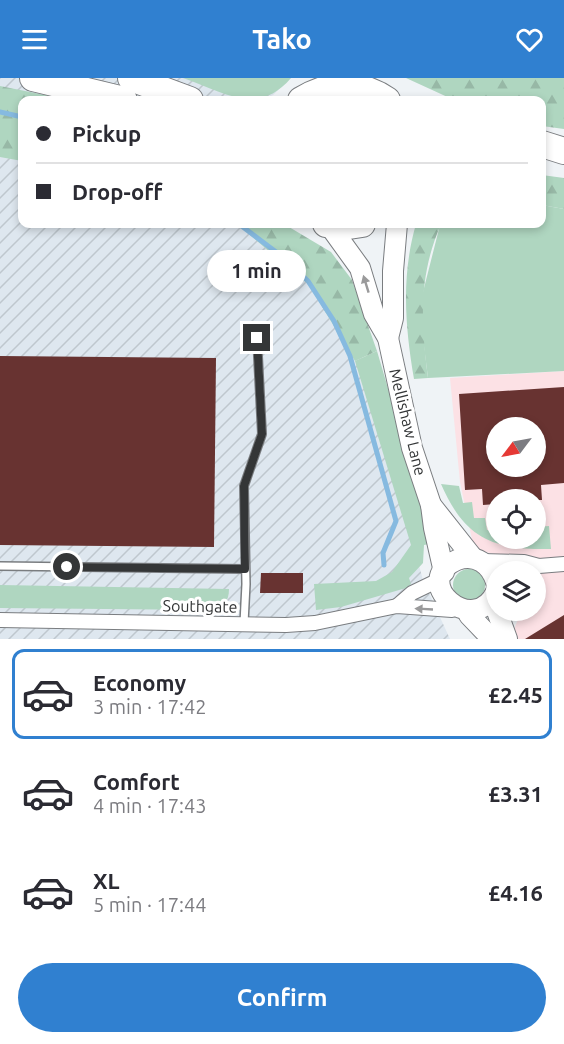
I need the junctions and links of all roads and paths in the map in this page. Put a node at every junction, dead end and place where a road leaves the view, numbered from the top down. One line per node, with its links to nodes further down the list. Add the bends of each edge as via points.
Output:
1 (33, 78): 5 (highway)
2 (131, 78): 6 (highway)
3 (307, 78): 7 (main road)
4 (371, 89): 8 (highway, via 332,87)
5 (107, 96)
6 (179, 96)
7 (302, 96)
8 (308, 96)
9 (546, 145): 10 (highway)
10 (564, 151)
11 (546, 160): 12 (highway)
12 (564, 161)
13 (330, 228): 16 (main road, Mellishaw Lane, one-way to 13, via 374,314 360,268)
14 (397, 228): 16 (main road, Mellishaw Lane, via 393,318)
15 (257, 338): 24 (lane, via 262,434 244,486)
16 (388, 338): 17 (main road, Mellishaw Lane, via 412,448)
17 (431, 505): 18 (main road, Mellishaw Lane); 25 (main road, Mellishaw Lane)
18 (478, 560): 19 (street); 21 (main road); 25 (main road, via 456,561)
19 (501, 561)
20 (564, 564): 23 (street)
21 (486, 565)
22 (0, 566): 24 (lane)
23 (546, 567)
24 (245, 569): 31 (lane)
25 (442, 575): 27 (street, Southgate); 28 (main road, via 441,595)
26 (486, 605): 28 (main road, via 482,611)
27 (397, 606): 28 (street, Southgate, one-way to 27); 31 (street, Southgate, via 315,623)
28 (461, 612): 32 (main road)
29 (0, 620): 31 (street, Southgate)
30 (502, 621): 33 (main road)
31 (243, 623)
32 (492, 639)
33 (507, 639)

